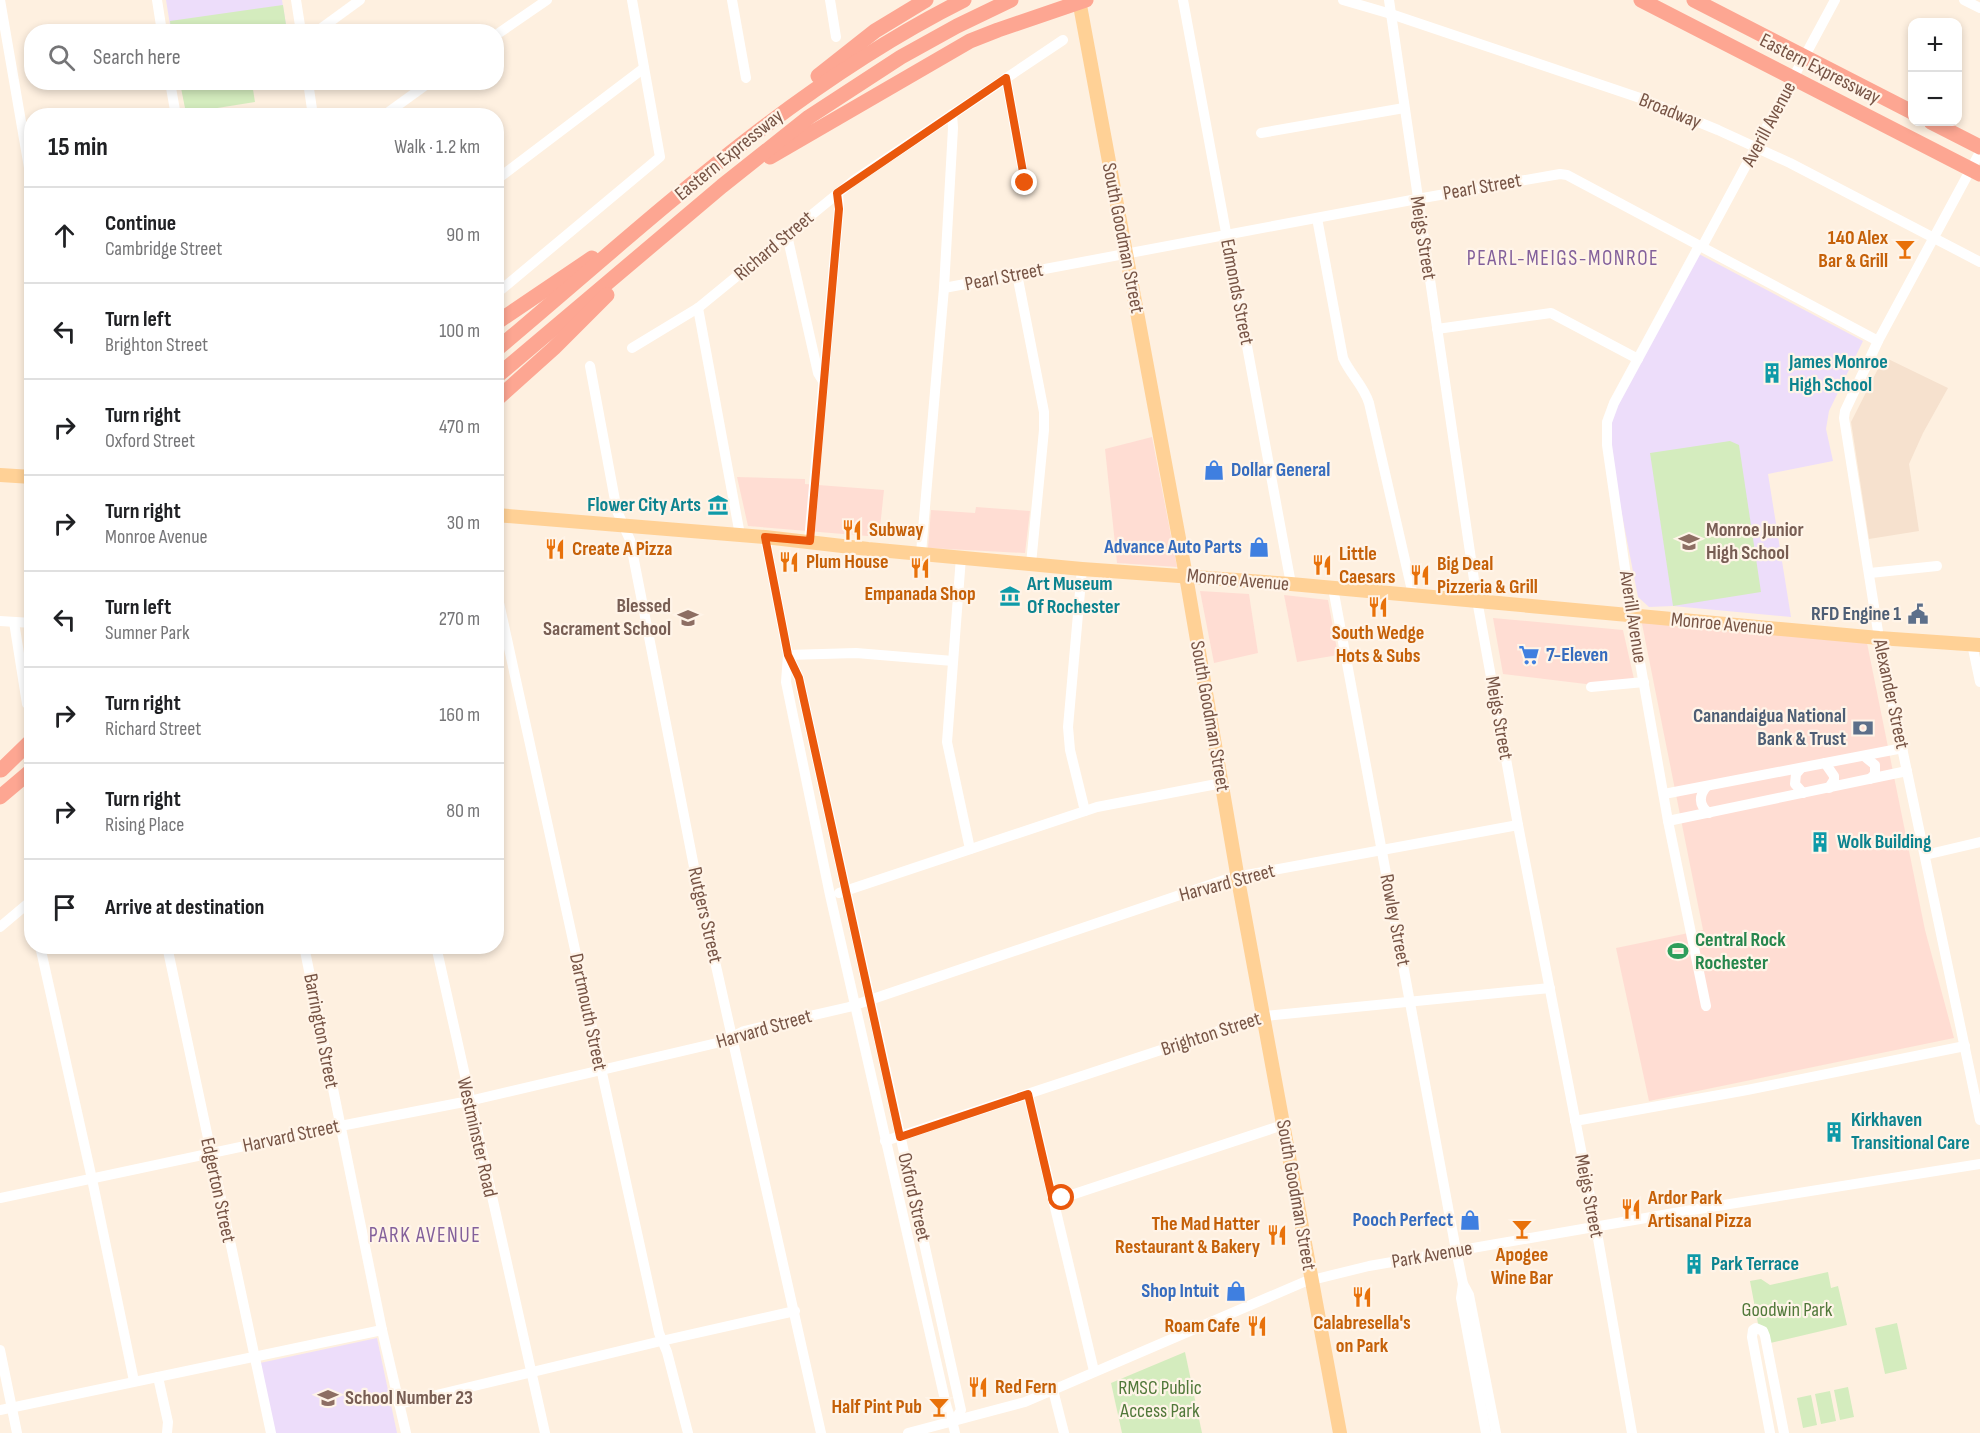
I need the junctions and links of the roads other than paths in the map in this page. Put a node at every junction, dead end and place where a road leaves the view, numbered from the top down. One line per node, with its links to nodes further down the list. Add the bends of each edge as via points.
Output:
1 (0, 0): 42 (street)
2 (157, 0): 22 (street)
3 (296, 0): 23 (street)
4 (360, 0): 24 (street)
5 (547, 0): 25 (street)
6 (632, 0): 28 (street)
7 (732, 0): 29 (street)
8 (830, 0): 26 (street)
9 (926, 0): 43 (highway, via 847,52)
10 (964, 0): 43 (highway, Eastern Expressway, via 845,68)
11 (1011, 0): 50 (highway, Eastern Expressway, via 942,33 861,82)
12 (1183, 0): 56 (street, Edmonds Street)
13 (1343, 0): 21 (street, Broadway)
14 (1389, 0): 21 (street, Meigs Street)
15 (1641, 0): 48 (highway, Eastern Expressway)
16 (1695, 0): 38 (highway, Eastern Expressway)
17 (1835, 0): 44 (street, Averill Avenue)
18 (1964, 0): 20 (street)
19 (1084, 1): 50 (highway, via 962,45); 60 (main road, South Goodman Street)
20 (1980, 8)
21 (1391, 14): 37 (street, Meigs Street); 44 (street, Broadway, via 1640,98)
22 (161, 24)
23 (300, 24)
24 (327, 24)
25 (504, 30)
26 (836, 37)
27 (1063, 40): 30 (street, Richard Street)
28 (644, 68): 47 (street); 63 (street, via 660,157)
29 (746, 78)
30 (1006, 78): 39 (street, Richard Street); 49 (street)
31 (171, 90): 34 (street)
32 (309, 90): 35 (street)
33 (418, 90): 36 (street)
34 (175, 108)
35 (312, 108)
36 (394, 108)
37 (1404, 108): 41 (street); 52 (street, Meigs Street)
38 (1908, 110)
39 (952, 114): 51 (street, Richard Street); 64 (street)
40 (1938, 126): 45 (highway)
41 (1261, 133)
42 (24, 139)
43 (743, 143): 53 (highway, Eastern Expressway)
44 (1756, 147): 58 (street, Broadway); 59 (street, Averill Avenue)
45 (1980, 147)
46 (1980, 152): 58 (street, Alexander Street)
47 (504, 174)
48 (1980, 175)
49 (1025, 183)
50 (722, 186): 55 (highway, Eastern Expressway)
51 (837, 193): 57 (street, Richard Street); 74 (street, via 839,209)
52 (1417, 199): 54 (street, Pearl Street); 59 (street, Pearl Street, via 1567,175); 67 (street, Meigs Street)
53 (657, 214): 66 (highway); 69 (highway, Eastern Expressway)
54 (1317, 218): 56 (street, Pearl Street); 92 (street, via 1343,358 1369,403)
55 (673, 228): 73 (highway, Eastern Expressway); 75 (highway)
56 (1226, 234): 60 (street, Pearl Street); 90 (street, Edmonds Street)
57 (787, 235): 65 (street, Richard Street); 74 (street, via 818,374)
58 (1935, 237): 61 (street, Broadway); 68 (street, Alexander Street)
59 (1701, 246): 68 (street, Pearl Street); 71 (street, Averill Avenue)
60 (1126, 254): 62 (street, Pearl Street); 89 (main road, South Goodman Street)
61 (1980, 262)
62 (1017, 274): 64 (street, Pearl Street); 85 (street, via 1044,412)
63 (504, 287)
64 (944, 288): 83 (street)
65 (698, 308): 70 (street, Richard Street); 80 (street)
66 (504, 318)
67 (1437, 329): 71 (street, via 1551,313); 93 (street, Meigs Street)
68 (1878, 340): 88 (street, Alexander Street, via 1844,418)
69 (504, 343)
70 (632, 348)
71 (1638, 359): 94 (street, Averill Avenue, via 1607,422)
72 (590, 366): 79 (street, Rutgers Street, via 617,511)
73 (504, 370)
74 (823, 381): 82 (street)
75 (504, 393)
76 (0, 475): 77 (main road)
77 (24, 476)
78 (504, 516): 79 (main road, Monroe Avenue)
79 (624, 527): 80 (main road, Monroe Avenue); 146 (street, Rutgers Street, via 630,540 696,877)
80 (740, 535): 81 (main road, Monroe Avenue)
81 (765, 537): 82 (main road, Monroe Avenue); 101 (street, Oxford Street)
82 (810, 541): 83 (main road, Monroe Avenue)
83 (921, 554): 84 (main road, Monroe Avenue)
84 (962, 557): 85 (main road, Monroe Avenue); 102 (street)
85 (1031, 564): 87 (main road, Monroe Avenue)
86 (1937, 566): 88 (street)
87 (1082, 569): 89 (main road, Monroe Avenue); 123 (street, via 1068,727)
88 (1870, 573): 99 (street, Alexander Street)
89 (1186, 576): 90 (main road, Monroe Avenue); 117 (main road, South Goodman Street)
90 (1291, 584): 91 (main road, Monroe Avenue)
91 (1333, 588): 92 (main road, Monroe Avenue); 129 (street, Rowley Street)
92 (1413, 595): 93 (main road, Monroe Avenue)
93 (1477, 600): 94 (main road, Monroe Avenue); 126 (street, Meigs Street)
94 (1632, 616): 99 (main road, Monroe Avenue); 103 (street, Averill Avenue)
95 (0, 621): 96 (street)
96 (14, 622): 97 (street); 105 (street)
97 (24, 623)
98 (504, 626): 148 (street, Dartmouth Street)
99 (1880, 638): 100 (main road, Monroe Avenue); 107 (street, Alexander Street)
100 (1976, 644): 104 (street)
101 (788, 655): 102 (street, via 856,653); 132 (street, Oxford Street, via 799,678); 133 (street, Oxford Street, via 786,682)
102 (953, 661): 128 (street, via 947,742)
103 (1644, 681): 106 (street); 121 (street, Averill Avenue)
104 (1980, 682)
105 (24, 685)
106 (1591, 687)
107 (1903, 748): 109 (street); 113 (street, Alexander Street)
108 (24, 749): 112 (highway)
109 (1864, 756): 110 (street); 115 (street, via 1875,765 1875,774)
110 (1824, 763): 111 (street); 119 (street, via 1834,776)
111 (1801, 768): 118 (street); 120 (street, via 1795,784)
112 (0, 771)
113 (1907, 771): 115 (street); 130 (street, Alexander Street)
114 (24, 777): 122 (highway)
115 (1870, 779): 119 (street)
116 (24, 783): 122 (highway)
117 (1221, 783): 123 (street); 131 (main road, South Goodman Street)
118 (1707, 786): 121 (street); 124 (street, via 1700,802)
119 (1828, 788): 120 (street)
120 (1803, 793): 124 (street)
121 (1664, 794): 125 (street, Averill Avenue)
122 (0, 799)
123 (1085, 811): 128 (street)
124 (1709, 813): 125 (street)
125 (1668, 821): 144 (street, Averill Avenue)
126 (1518, 825): 129 (street, Harvard Street); 140 (street, Meigs Street)
127 (1980, 842): 130 (street)
128 (970, 849): 132 (street)
129 (1382, 849): 131 (street, Harvard Street); 142 (street, Rowley Street)
130 (1925, 855): 147 (street, Alexander Street)
131 (1238, 876): 141 (street, Harvard Street); 145 (main road, South Goodman Street)
132 (845, 891): 133 (street); 141 (street, Oxford Street)
133 (830, 895): 143 (street, Oxford Street)
134 (24, 908): 135 (street)
135 (0, 927)
136 (42, 954): 159 (street)
137 (169, 954): 157 (street, Edgerton Street)
138 (306, 954): 154 (street, Barrington Street)
139 (438, 954): 150 (street, Westminster Road)
140 (1550, 988): 142 (street, Brighton Street); 152 (street, Meigs Street)
141 (869, 999): 143 (street, Harvard Street); 155 (street, Oxford Street)
142 (1410, 1000): 145 (street, Brighton Street); 163 (street, Rowley Street)
143 (854, 1005): 146 (street, Harvard Street, via 744,1031); 156 (street, Oxford Street)
144 (1706, 1006)
145 (1264, 1016): 149 (street, Brighton Street); 153 (main road, South Goodman Street)
146 (733, 1038): 148 (street, Harvard Street); 166 (street, Rutgers Street)
147 (1965, 1046): 151 (street, Alexander Street); 152 (street)
148 (600, 1070): 150 (street, Harvard Street); 168 (street, Dartmouth Street)
149 (1028, 1094): 155 (street, Brighton Street); 161 (street)
150 (469, 1101): 154 (street, Harvard Street); 172 (street, Westminster Road)
151 (1980, 1120)
152 (1575, 1121): 162 (street, Meigs Street)
153 (1283, 1125): 161 (street); 164 (main road, South Goodman Street)
154 (340, 1126): 157 (street, Harvard Street); 167 (street, Barrington Street)
155 (900, 1137): 156 (street, Brighton Street); 179 (street, Oxford Street, via 962,1410)
156 (885, 1141): 179 (street, Oxford Street)
157 (210, 1153): 159 (street, Harvard Street); 170 (street, Edgerton Street)
158 (1980, 1164): 162 (street, Park Avenue)
159 (92, 1179): 160 (street, Harvard Street); 174 (street)
160 (0, 1198)
161 (1053, 1201): 171 (street)
162 (1596, 1227): 163 (street, Park Avenue); 192 (street, Meigs Street)
163 (1456, 1251): 164 (street, Park Avenue); 165 (street, Rowley Street)
164 (1312, 1279): 171 (street, Park Avenue); 189 (main road, South Goodman Street)
165 (1463, 1284): 190 (street, via 1461,1298); 191 (street, via 1469,1295)
166 (795, 1311): 168 (street); 186 (street, Rutgers Street)
167 (382, 1330): 170 (street); 176 (street, Barrington Street)
168 (662, 1341): 172 (street); 185 (street, Dartmouth Street)
169 (0, 1350): 177 (street)
170 (254, 1356): 173 (street); 182 (street, Edgerton Street)
171 (1094, 1371): 175 (street, Park Avenue)
172 (531, 1372): 176 (street); 184 (street, Westminster Road)
173 (159, 1377): 174 (street); 181 (street)
174 (134, 1381): 177 (street)
175 (1053, 1390): 179 (street, Park Avenue); 188 (street)
176 (399, 1404): 183 (street, Barrington Street)
177 (12, 1408): 178 (street); 180 (street)
178 (0, 1410)
179 (954, 1427): 187 (street, Park Avenue)
180 (17, 1433)
181 (168, 1433)
182 (271, 1433)
183 (405, 1433)
184 (545, 1433)
185 (688, 1433)
186 (821, 1433)
187 (908, 1433)
188 (1064, 1433)
189 (1340, 1433)
190 (1486, 1433)
191 (1496, 1433)
192 (1632, 1433)
193 (1770, 1433): 194 (street, via 1752,1337 1756,1328 1765,1336)
194 (1784, 1433)

